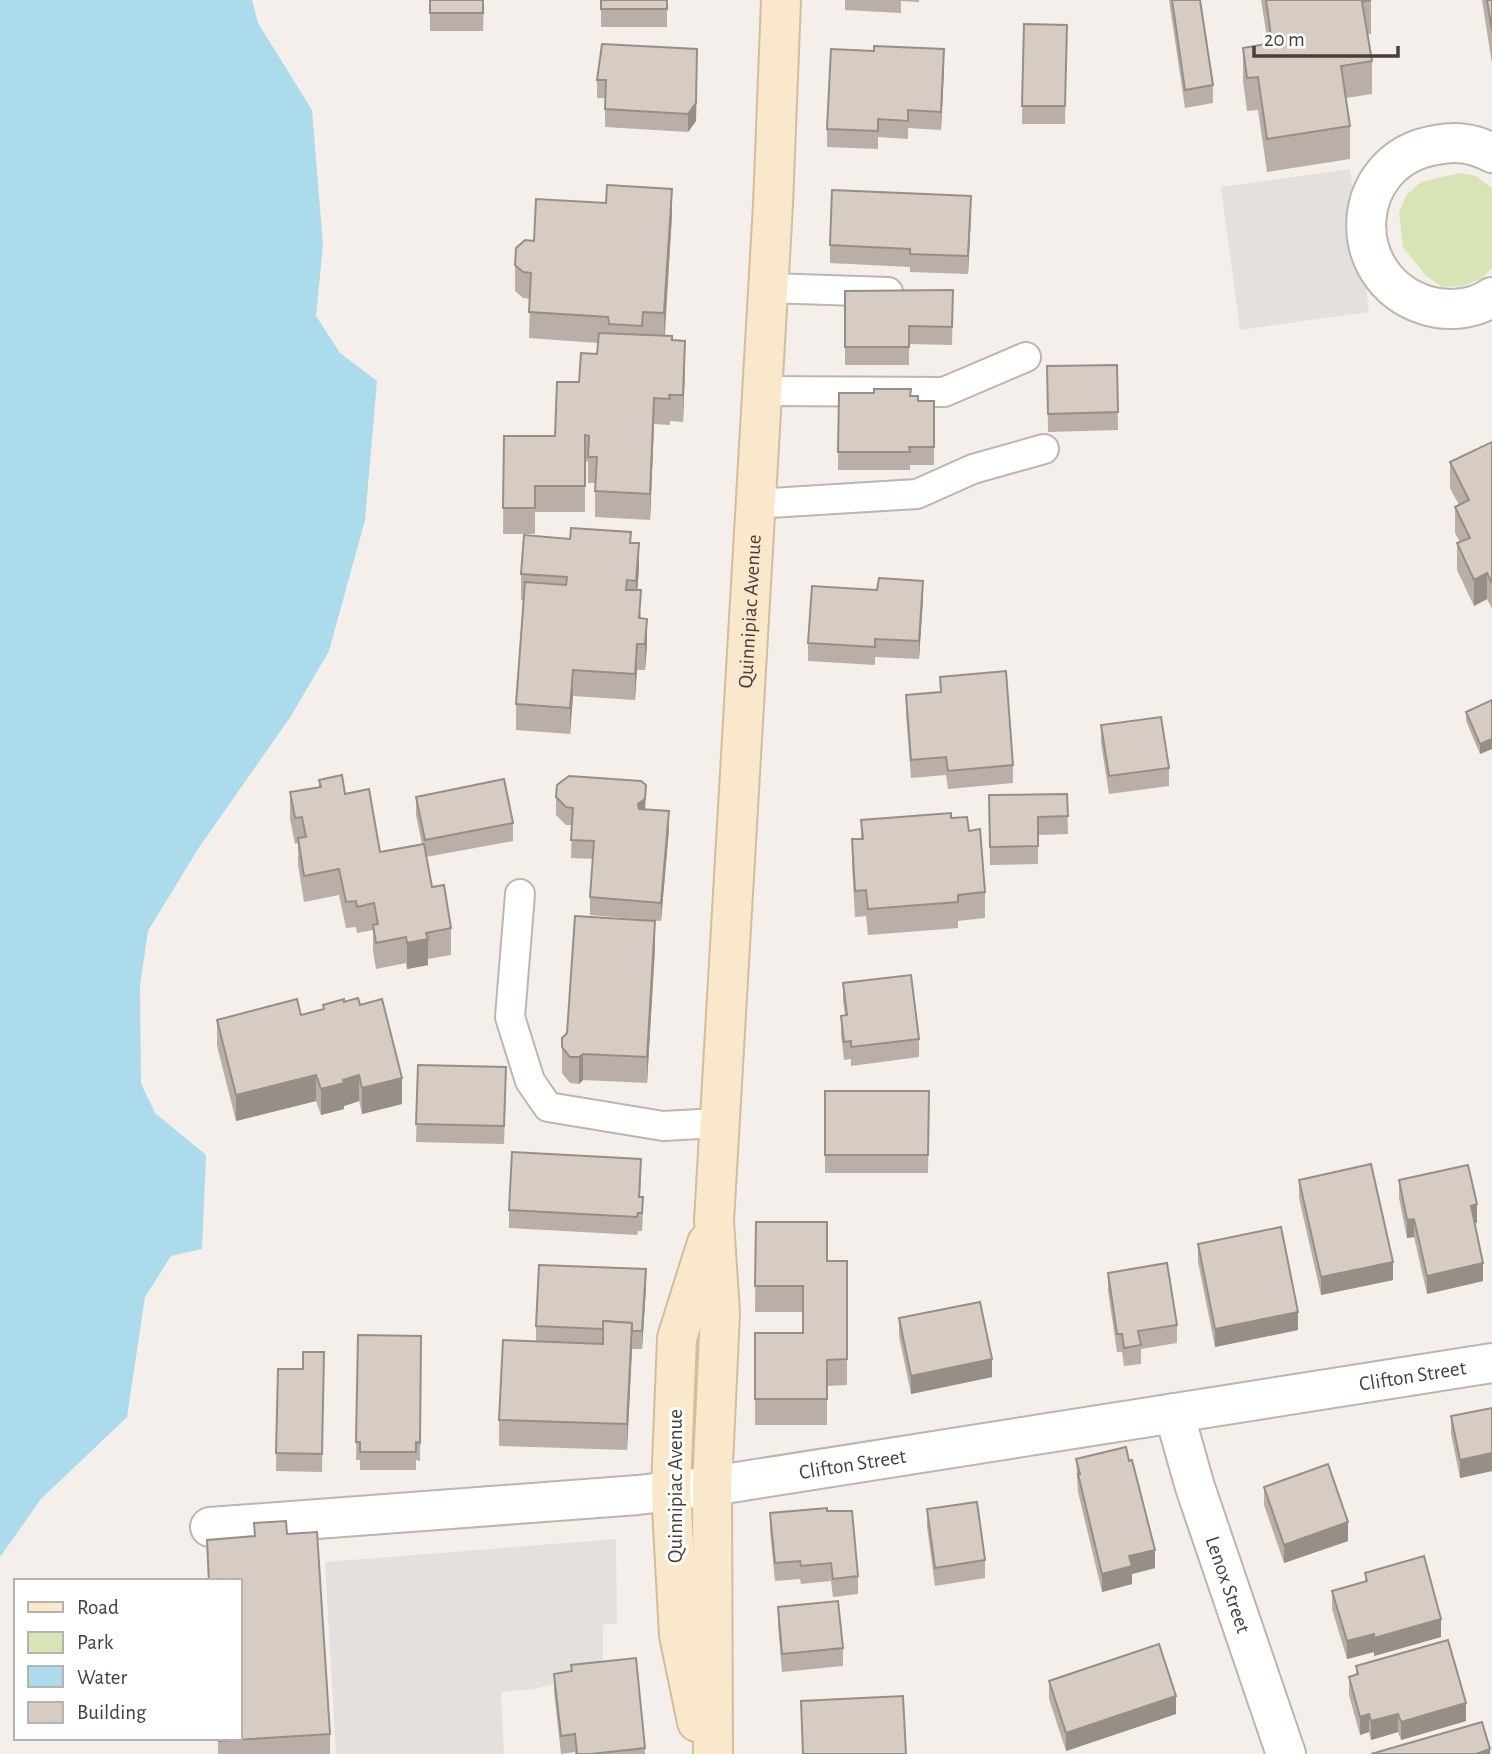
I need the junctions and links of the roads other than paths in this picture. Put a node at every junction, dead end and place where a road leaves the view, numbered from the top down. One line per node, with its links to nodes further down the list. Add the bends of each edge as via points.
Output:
1 (781, 0): 3 (main road, Quinnipiac Avenue)
2 (1492, 153): 5 (street, via 1475,144 1453,142 1423,147 1393,162 1375,185 1366,213 1367,242 1376,266 1391,286 1412,301 1436,308 1461,308)
3 (768, 288): 4 (lane); 7 (main road, Quinnipiac Avenue)
4 (920, 293)
5 (1492, 297)
6 (1026, 357): 7 (lane, via 944,392)
7 (762, 391): 9 (main road, Quinnipiac Avenue)
8 (1044, 449): 9 (lane, via 973,469 917,494)
9 (755, 504): 11 (main road, Quinnipiac Avenue)
10 (520, 894): 11 (lane, via 510,1017 530,1082 548,1107 663,1126)
11 (719, 1122): 12 (main road, Quinnipiac Avenue)
12 (714, 1221): 15 (main road, Quinnipiac Avenue, via 720,1313); 16 (main road, Quinnipiac Avenue, via 677,1338)
13 (1492, 1363): 14 (street, Clifton Street)
14 (1174, 1413): 15 (street, Clifton Street); 20 (street, Lenox Street, via 1185,1459)
15 (712, 1486): 16 (street, Clifton Street); 19 (main road, Quinnipiac Avenue)
16 (671, 1490): 17 (street, Clifton Street); 18 (main road, Quinnipiac Avenue, via 679,1635)
17 (210, 1527)
18 (704, 1754)
19 (713, 1754)
20 (1286, 1754)

